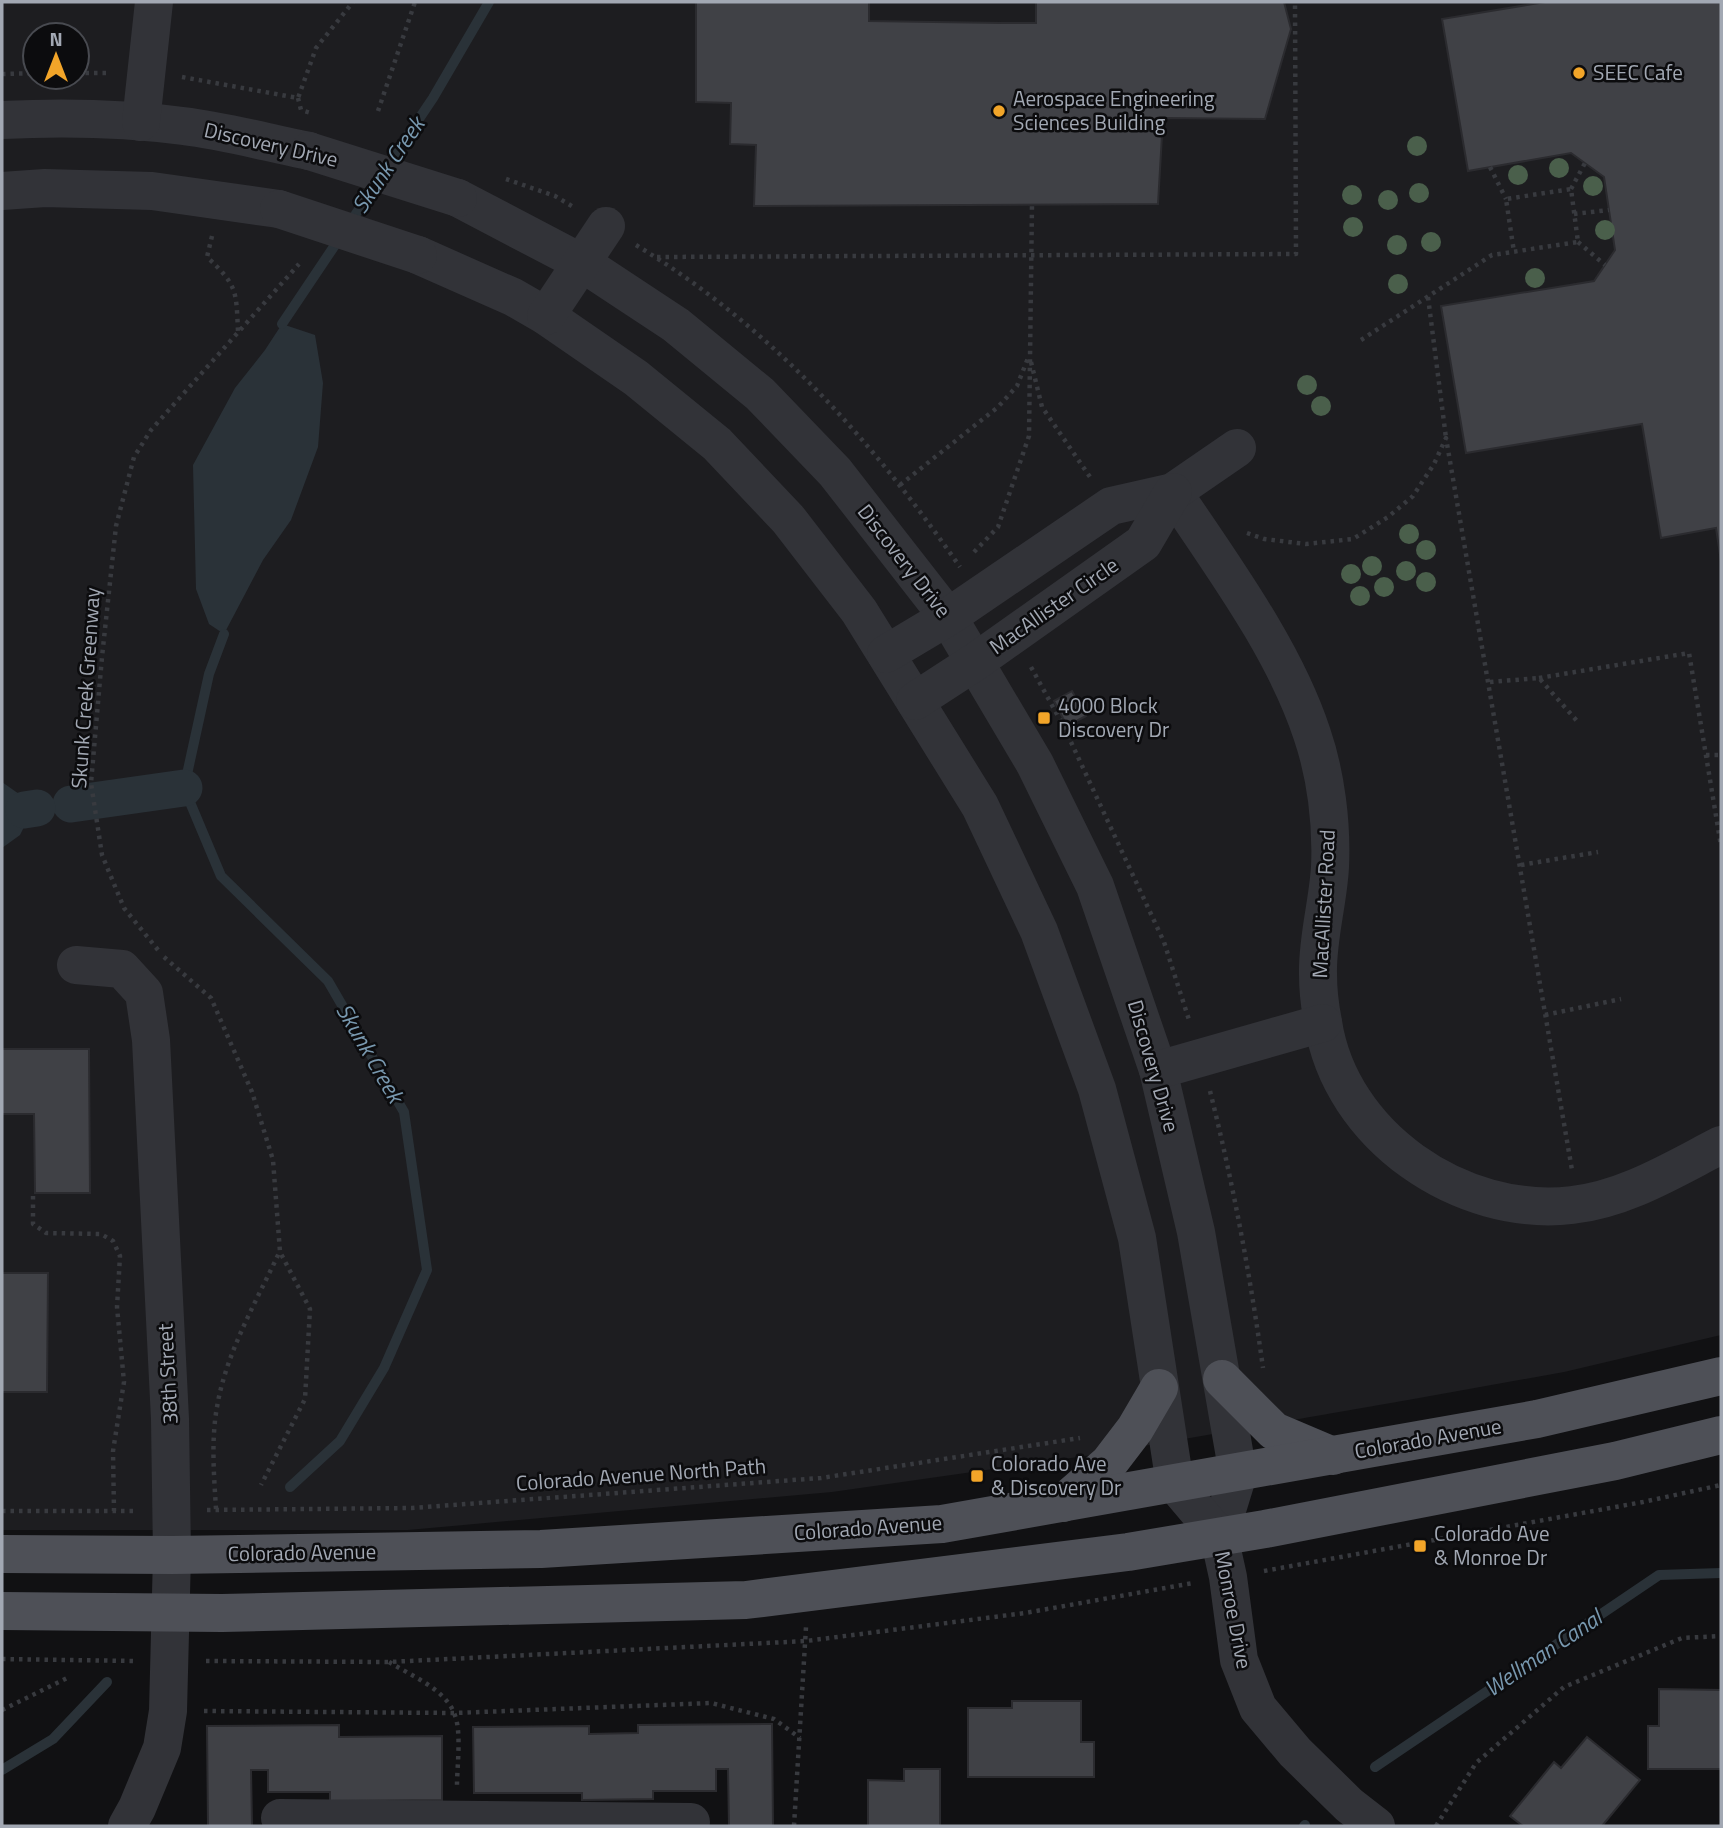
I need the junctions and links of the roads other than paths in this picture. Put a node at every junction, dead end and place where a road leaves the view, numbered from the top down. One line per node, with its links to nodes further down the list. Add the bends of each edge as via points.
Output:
1 (154, 2): 3 (street)
2 (2, 120): 3 (street, Discovery Drive)
3 (141, 122): 6 (street, Discovery Drive, bridge, via 186,126 309,151 458,198)
4 (2, 191): 7 (street, bridge, via 152,191 279,209 418,255)
5 (606, 226): 6 (street)
6 (582, 263): 7 (street); 10 (street, Discovery Drive, via 676,325 760,394 835,472)
7 (546, 316): 11 (street, via 636,378 716,444 788,520 859,611)
8 (1237, 448): 9 (street, MacAllister Circle)
9 (1174, 492): 10 (street, MacAllister Circle, via 1111,506 970,581); 12 (street, MacAllister Circle, via 1143,543); 15 (street, MacAllister Road, via 1277,653 1313,735 1327,800 1330,866 1318,973)
10 (948, 617): 11 (street, MacAllister Circle); 12 (street, Discovery Drive)
11 (886, 654): 13 (street)
12 (975, 662): 13 (street, MacAllister Circle); 16 (street, Discovery Drive, via 1035,764 1095,886)
13 (915, 701): 20 (street, via 980,806 1039,931 1097,1089 1137,1238)
14 (76, 965): 28 (street, 38th Street, via 122,969 144,993 170,1419)
15 (1323, 1023): 16 (street); 17 (street, MacAllister Road, via 1331,1055 1354,1101 1386,1140 1426,1172 1472,1194 1521,1205 1572,1205 1621,1195)
16 (1158, 1070): 19 (street, Discovery Drive, via 1196,1232)
17 (1721, 1145)
18 (1721, 1376): 22 (main road, Colorado Avenue, via 1537,1419)
19 (1222, 1379): 22 (main road, via 1274,1431); 23 (street, Discovery Drive)
20 (1160, 1388): 24 (street); 25 (main road, via 1109,1463)
21 (1721, 1435): 26 (main road, via 1615,1461)
22 (1333, 1457): 23 (main road, Colorado Avenue)
23 (1238, 1474): 24 (main road, Colorado Avenue); 26 (street, Discovery Drive)
24 (1175, 1484): 25 (main road, Colorado Avenue); 26 (street, Monroe Drive)
25 (1063, 1503): 28 (main road, Colorado Avenue, via 942,1524 541,1549)
26 (1219, 1536): 30 (main road, via 1114,1554 746,1601); 35 (street, Monroe Drive, via 1239,1660 1258,1708 1295,1752)
27 (2, 1554): 28 (main road, Colorado Avenue)
28 (172, 1555): 30 (street, 38th Street)
29 (2, 1611): 30 (main road)
30 (171, 1612): 34 (street, 38th Street, via 168,1711 162,1748)
31 (280, 1818): 32 (street)
32 (480, 1821): 33 (street)
33 (691, 1822)
34 (127, 1826)
35 (1376, 1826)

